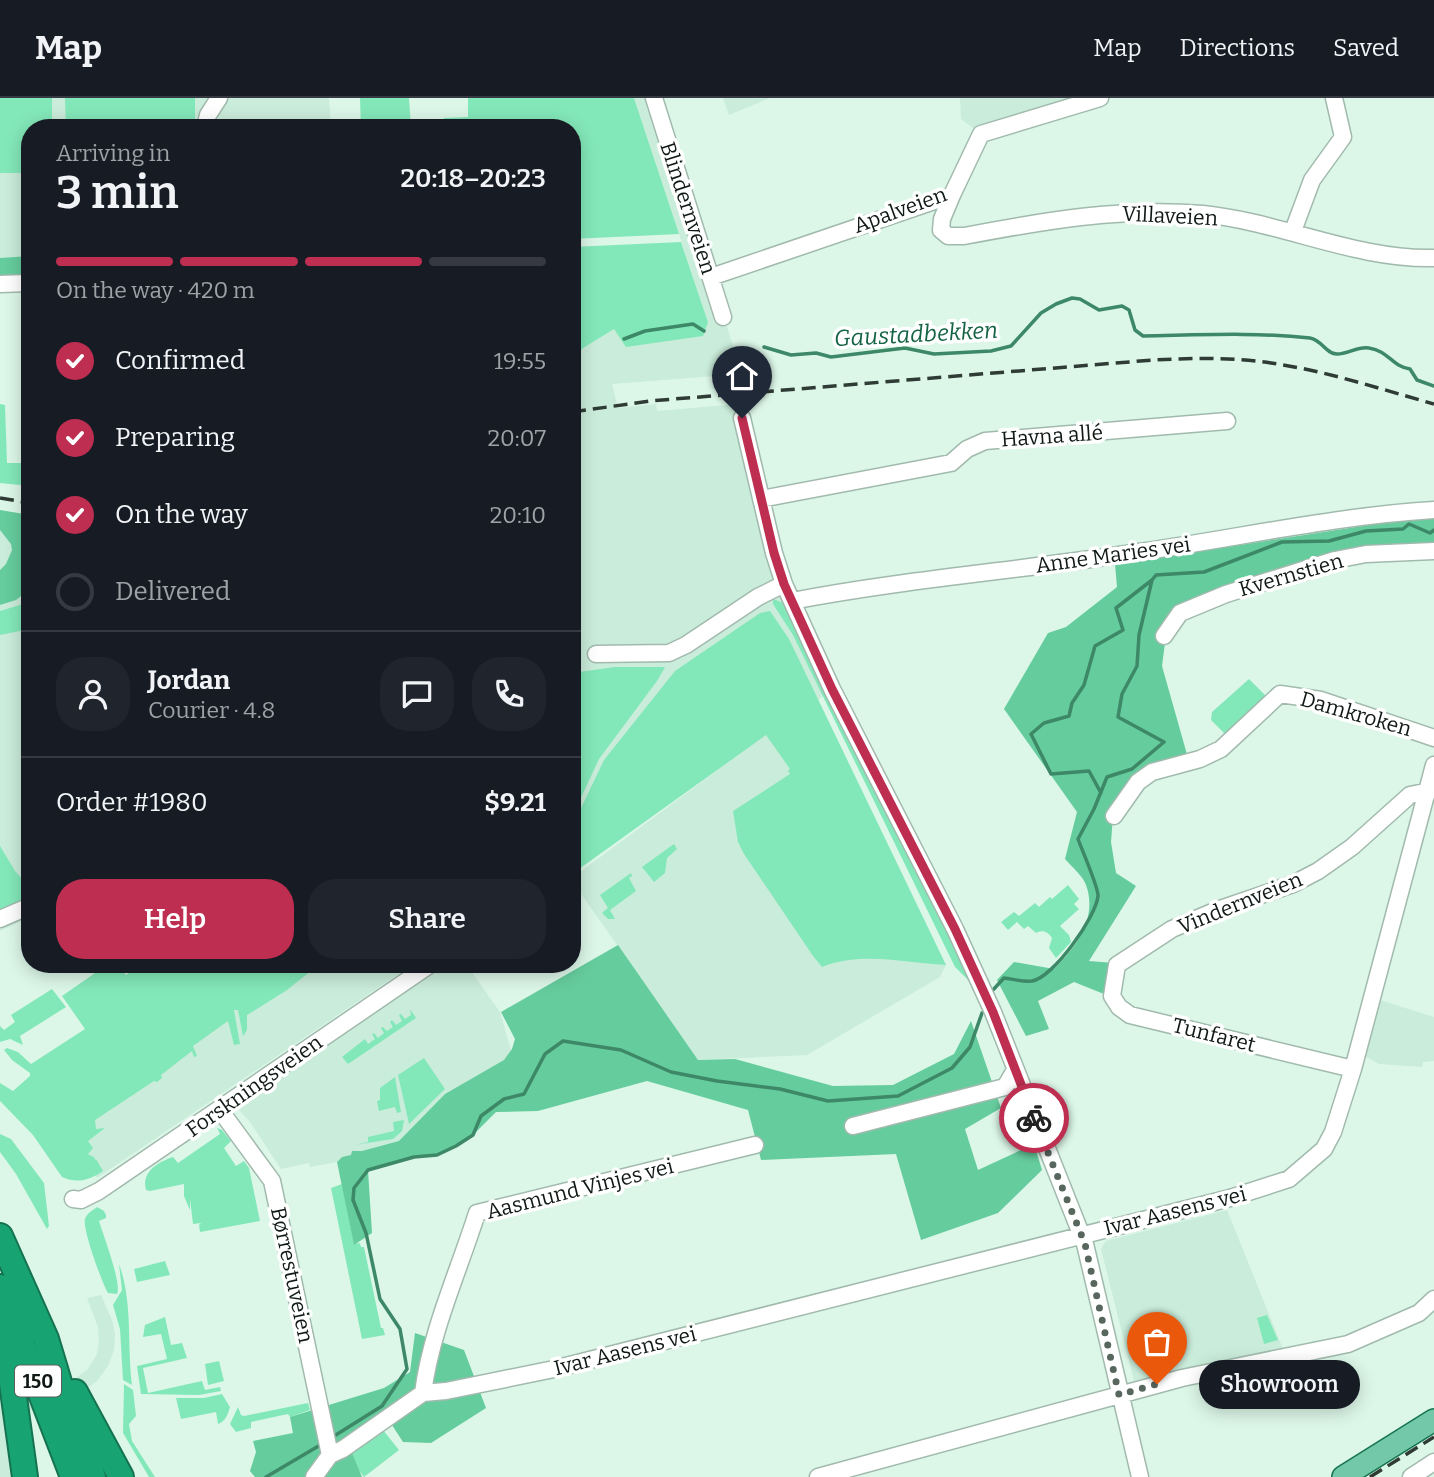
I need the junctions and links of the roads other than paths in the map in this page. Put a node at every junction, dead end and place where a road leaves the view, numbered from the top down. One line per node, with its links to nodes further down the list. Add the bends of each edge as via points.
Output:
1 (219, 98): 5 (street)
2 (654, 98): 9 (street, Blindernveien)
3 (1100, 98): 6 (street, Apalveien, via 981,134)
4 (1334, 98): 7 (street, via 1343,137 1312,180)
5 (207, 119)
6 (952, 195): 7 (street, Villaveien, via 942,219 941,230 948,236 1115,213 1204,215); 9 (street, Apalveien)
7 (1293, 231): 8 (street, Villaveien, via 1353,249)
8 (1434, 258)
9 (711, 277): 12 (street, Blindernveien)
10 (21, 283): 11 (street)
11 (0, 284)
12 (723, 317)
13 (742, 418): 15 (street)
14 (1227, 421): 15 (street, Havna allé, via 985,441 951,463)
15 (761, 499): 18 (street)
16 (1434, 510): 19 (street, Anne Maries vei, via 1368,514 1138,553)
17 (1434, 551): 20 (street, Kvernstien, via 1335,560 1238,590 1180,613)
18 (784, 584): 19 (street); 21 (street, via 669,653)
19 (792, 601): 31 (street, via 955,929)
20 (1164, 636)
21 (596, 654)
22 (1434, 738): 25 (street, Damkroken, via 1321,700 1280,694 1222,749 1153,772 1138,782)
23 (1434, 765): 24 (street, Ivar Aasens vei)
24 (1431, 791): 28 (street, Vindernveien, via 1410,795 1318,871 1171,929); 30 (street, Ivar Aasens vei)
25 (1114, 816)
26 (21, 910): 27 (street)
27 (0, 919)
28 (1117, 965): 30 (street, Tunfaret, via 1112,996 1130,1014)
29 (417, 973): 32 (street, Forskningsveien)
30 (1353, 1069): 36 (street, Ivar Aasens vei, via 1324,1149 1289,1179)
31 (1015, 1070): 33 (street, via 1005,1087); 36 (street)
32 (220, 1110): 35 (street, Forskningsveien, via 99,1191); 45 (street, Børrestuveien, via 272,1181)
33 (853, 1126)
34 (755, 1145): 42 (street, Aasmund Vinjes vei, via 477,1213 437,1328)
35 (73, 1199)
36 (1081, 1235): 42 (street, Ivar Aasens vei, via 554,1369); 43 (street)
37 (0, 1236): 41 (highway, 150)
38 (0, 1287): 48 (highway, 150)
39 (1434, 1299): 43 (street, via 1419,1313 1348,1344)
40 (0, 1324): 47 (highway)
41 (46, 1339): 49 (highway, 150); 50 (highway)
42 (423, 1393): 45 (street, via 343,1449)
43 (1119, 1395): 52 (street); 53 (street)
44 (1434, 1420): 54 (main road)
45 (330, 1452): 51 (street)
46 (1434, 1462): 55 (street)
47 (25, 1477)
48 (74, 1477)
49 (93, 1477)
50 (121, 1477)
51 (314, 1477)
52 (818, 1477)
53 (1140, 1477)
54 (1343, 1477)
55 (1411, 1477)

